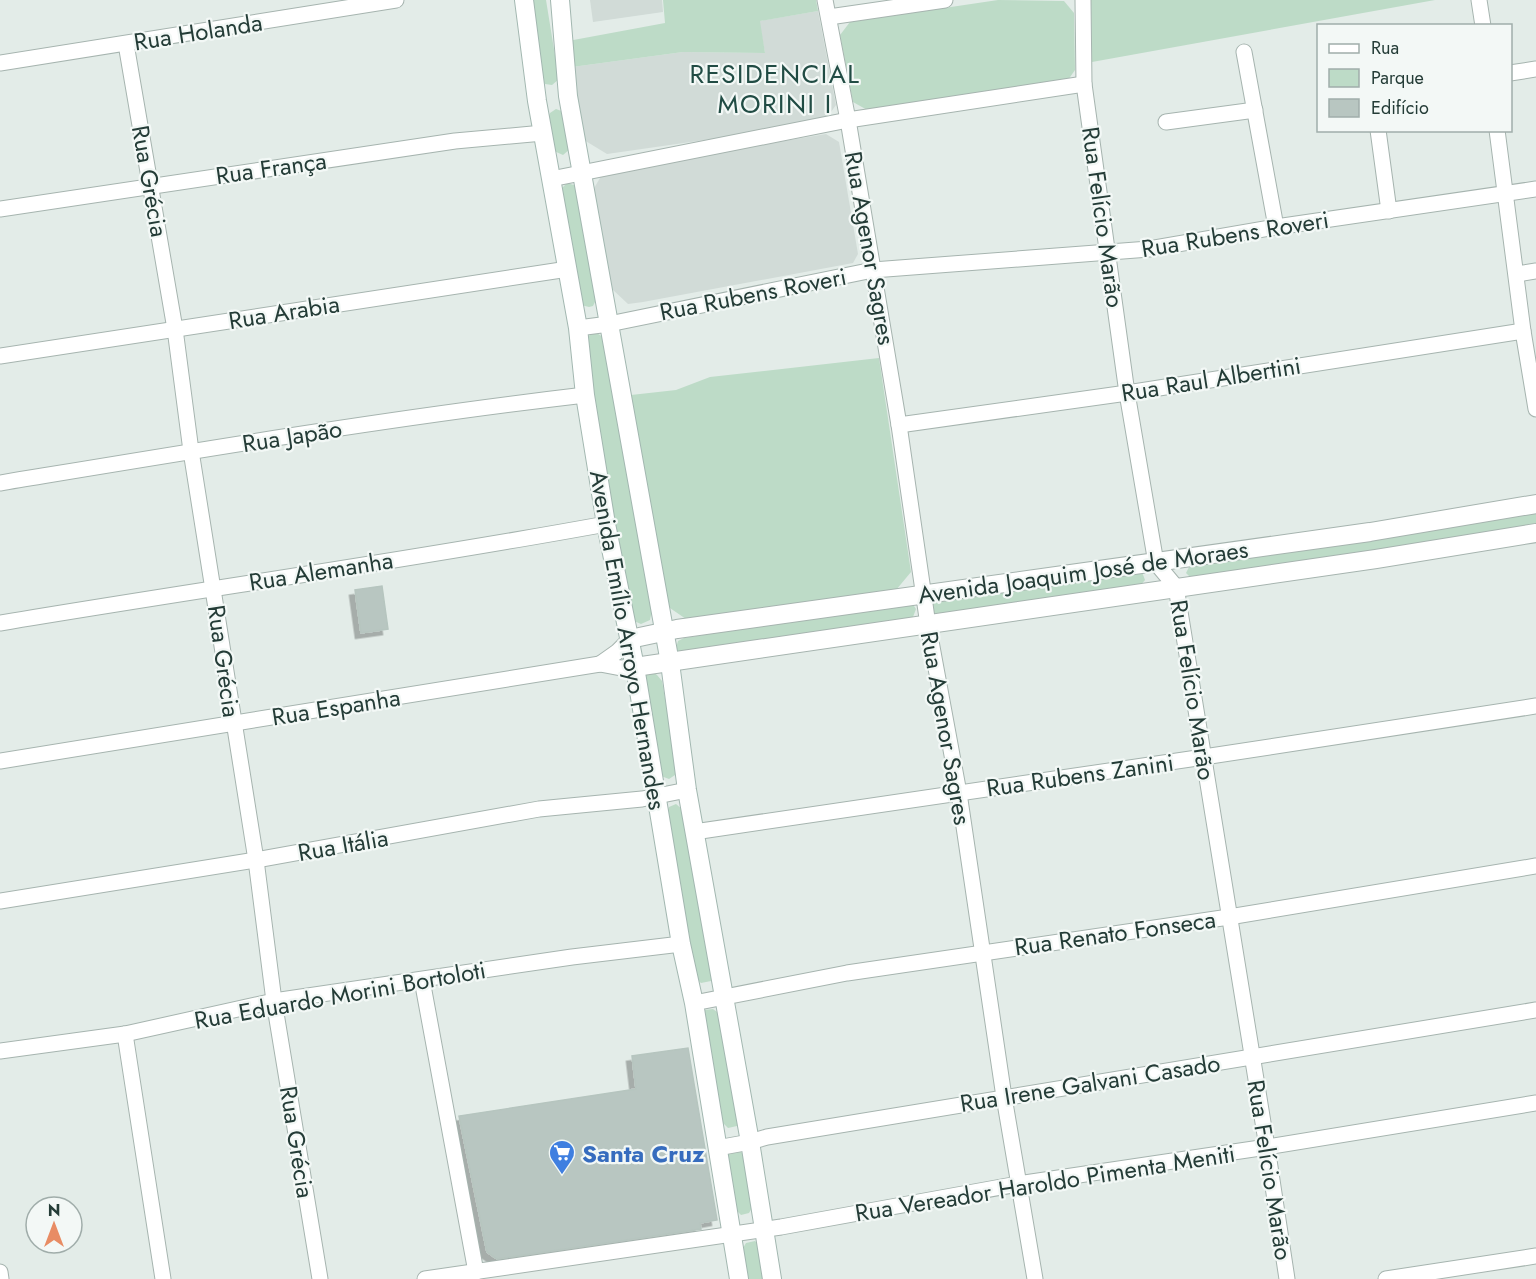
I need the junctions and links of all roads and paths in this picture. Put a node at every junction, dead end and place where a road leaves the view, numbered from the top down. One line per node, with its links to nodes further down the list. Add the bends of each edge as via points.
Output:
1 (396, 0): 10 (street, Rua Holanda)
2 (524, 0): 17 (main road, Avenida Emílio Arroyo Hernandes)
3 (560, 0): 16 (main road, Avenida Emílio Arroyo Hernandes)
4 (825, 0): 8 (street, Rua Agenor Sagres)
5 (945, 0): 8 (street)
6 (1083, 0): 15 (street, Rua Felício Marão)
7 (1479, 0): 9 (street)
8 (829, 17): 19 (street, Rua Agenor Sagres)
9 (1483, 24)
10 (126, 44): 12 (street, Rua Holanda); 26 (street, Rua Grécia)
11 (1244, 52): 18 (street)
12 (0, 63)
13 (1536, 69): 14 (street)
14 (1512, 73)
15 (1084, 84): 19 (street); 32 (street, Rua Felício Marão)
16 (568, 96): 17 (main road); 24 (main road, Avenida Emílio Arroyo Hernandes)
17 (537, 101): 23 (main road, Avenida Emílio Arroyo Hernandes)
18 (1255, 110): 20 (street); 31 (street)
19 (848, 120): 24 (street); 34 (street, Rua Agenor Sagres)
20 (1166, 122)
21 (1378, 132): 30 (street)
22 (1497, 132): 28 (street)
23 (543, 133): 25 (main road, Avenida Emílio Arroyo Hernandes); 26 (street, Rua França, via 455,141)
24 (581, 174): 25 (street); 37 (main road, Avenida Emílio Arroyo Hernandes)
25 (551, 179): 33 (main road, Avenida Emílio Arroyo Hernandes)
26 (151, 186): 29 (street, Rua França); 39 (street, Rua Grécia)
27 (1536, 189): 28 (street, Rua Rubens Roveri)
28 (1504, 194): 30 (street, Rua Rubens Roveri); 36 (street)
29 (0, 209)
30 (1389, 211): 31 (street, Rua Rubens Roveri)
31 (1276, 227): 32 (street, Rua Rubens Roveri)
32 (1109, 252): 34 (street, Rua Rubens Roveri); 42 (street, Rua Felício Marão)
33 (568, 269): 38 (main road, Avenida Emílio Arroyo Hernandes); 39 (street, Rua Arabia)
34 (873, 270): 37 (street, Rua Rubens Roveri); 45 (street, Rua Agenor Sagres)
35 (1536, 271): 36 (street)
36 (1517, 274): 40 (street)
37 (609, 324): 38 (street, Rua Rubens Roveri); 57 (main road, Avenida Emílio Arroyo Hernandes)
38 (578, 328): 43 (main road, Avenida Emílio Arroyo Hernandes)
39 (175, 329): 41 (street, Rua Arabia); 46 (street, Rua Grécia)
40 (1523, 331): 42 (street, Rua Raul Albertini); 44 (street)
41 (0, 356)
42 (1127, 393): 45 (street, Rua Raul Albertini); 51 (street, Rua Felício Marão)
43 (585, 395): 46 (street, Rua Japão); 49 (main road, Avenida Emílio Arroyo Hernandes)
44 (1536, 409)
45 (899, 425): 54 (street, Rua Agenor Sagres)
46 (191, 451): 47 (street, Rua Japão); 52 (street, Rua Grécia)
47 (0, 483)
48 (1536, 504): 51 (main road, Avenida Joaquim José de Moraes)
49 (606, 524): 52 (street, Rua Alemanha); 58 (main road, Avenida Emílio Arroyo Hernandes)
50 (1536, 533): 53 (main road, Avenida Joaquim José de Moraes)
51 (1156, 563): 53 (street, Rua Felício Marão); 54 (main road, Avenida Joaquim José de Moraes)
52 (214, 587): 55 (street, Rua Alemanha); 63 (street, Rua Grécia)
53 (1176, 587): 56 (main road, Avenida Joaquim José de Moraes); 64 (street, Rua Felício Marão)
54 (923, 594): 56 (street, Rua Agenor Sagres); 57 (main road, Avenida Joaquim José de Moraes)
55 (0, 623)
56 (927, 625): 59 (main road, Avenida Joaquim José de Moraes); 67 (street, Rua Agenor Sagres)
57 (663, 632): 58 (main road, Avenida Joaquim José de Moraes); 59 (main road, Avenida Emílio Arroyo Hernandes)
58 (630, 639): 60 (street, Rua Espanha); 61 (main road, Avenida Emílio Arroyo Hernandes)
59 (669, 663): 61 (main road, Avenida Joaquim José de Moraes); 66 (main road, Avenida Emílio Arroyo Hernandes)
60 (600, 664): 61 (street, Rua Espanha); 63 (street, Rua Espanha)
61 (635, 666): 68 (main road, Avenida Emílio Arroyo Hernandes)
62 (1536, 706): 64 (street, Rua Rubens Zanini)
63 (233, 724): 65 (street, Rua Espanha); 70 (street, Rua Grécia)
64 (1204, 757): 67 (street, Rua Rubens Zanini); 73 (street, Rua Felício Marão)
65 (0, 761)
66 (687, 790): 68 (street, Rua Itália); 69 (main road, Avenida Emílio Arroyo Hernandes)
67 (958, 793): 69 (street, Rua Rubens Zanini); 75 (street, Rua Agenor Sagres)
68 (657, 796): 70 (street, Rua Itália, via 539,809); 74 (main road, Avenida Emílio Arroyo Hernandes)
69 (694, 832): 77 (main road, Avenida Emílio Arroyo Hernandes)
70 (256, 860): 72 (street, Rua Itália); 78 (street, Rua Grécia)
71 (1536, 866): 73 (street, Rua Renato Fonseca)
72 (0, 901)
73 (1229, 917): 75 (street, Rua Renato Fonseca); 83 (street, Rua Felício Marão)
74 (681, 944): 76 (street, Rua Eduardo Morini Bortoloti); 79 (main road, Avenida Emílio Arroyo Hernandes)
75 (982, 952): 77 (street, Rua Renato Fonseca, via 847,973); 84 (street, Rua Agenor Sagres)
76 (422, 980): 78 (street, Rua Eduardo Morini Bortoloti); 94 (street)
77 (724, 998): 79 (street, Rua Renato Fonseca); 86 (main road, Avenida Emílio Arroyo Hernandes)
78 (274, 1001): 81 (street, Rua Eduardo Morini Bortoloti); 97 (street, Rua Grécia)
79 (694, 1003): 88 (main road, Avenida Emílio Arroyo Hernandes)
80 (1536, 1010): 83 (street, Rua Irene Galvani Casado)
81 (125, 1034): 82 (street, Rua Eduardo Morini Bortoloti); 96 (street)
82 (0, 1051)
83 (1253, 1057): 84 (street, Rua Irene Galvani Casado); 87 (street, Rua Felício Marão)
84 (1004, 1097): 86 (street, Rua Irene Galvani Casado); 89 (street, Rua Agenor Sagres)
85 (1536, 1103): 87 (street, Rua Vereador Haroldo Pimenta Meniti)
86 (750, 1142): 88 (street, Rua Irene Galvani Casado); 90 (main road, Avenida Emílio Arroyo Hernandes)
87 (1267, 1147): 89 (street, Rua Vereador Haroldo Pimenta Meniti); 102 (street, Rua Felício Marão)
88 (717, 1149): 91 (main road, Avenida Emílio Arroyo Hernandes)
89 (1018, 1184): 90 (street, Rua Vereador Haroldo Pimenta Meniti); 101 (street, Rua Agenor Sagres)
90 (763, 1228): 91 (street, Rua Vereador Haroldo Pimenta Meniti); 100 (main road, Avenida Emílio Arroyo Hernandes)
91 (731, 1234): 94 (street, Rua Vereador Haroldo Pimenta Meniti); 99 (main road, Avenida Emílio Arroyo Hernandes)
92 (1536, 1256): 103 (street)
93 (0, 1272): 95 (street)
94 (476, 1272): 98 (street, Rua Vereador Haroldo Pimenta Meniti)
95 (1, 1279)
96 (163, 1279)
97 (320, 1279)
98 (425, 1279)
99 (739, 1279)
100 (772, 1279)
101 (1035, 1279)
102 (1287, 1279)
103 (1386, 1279)

